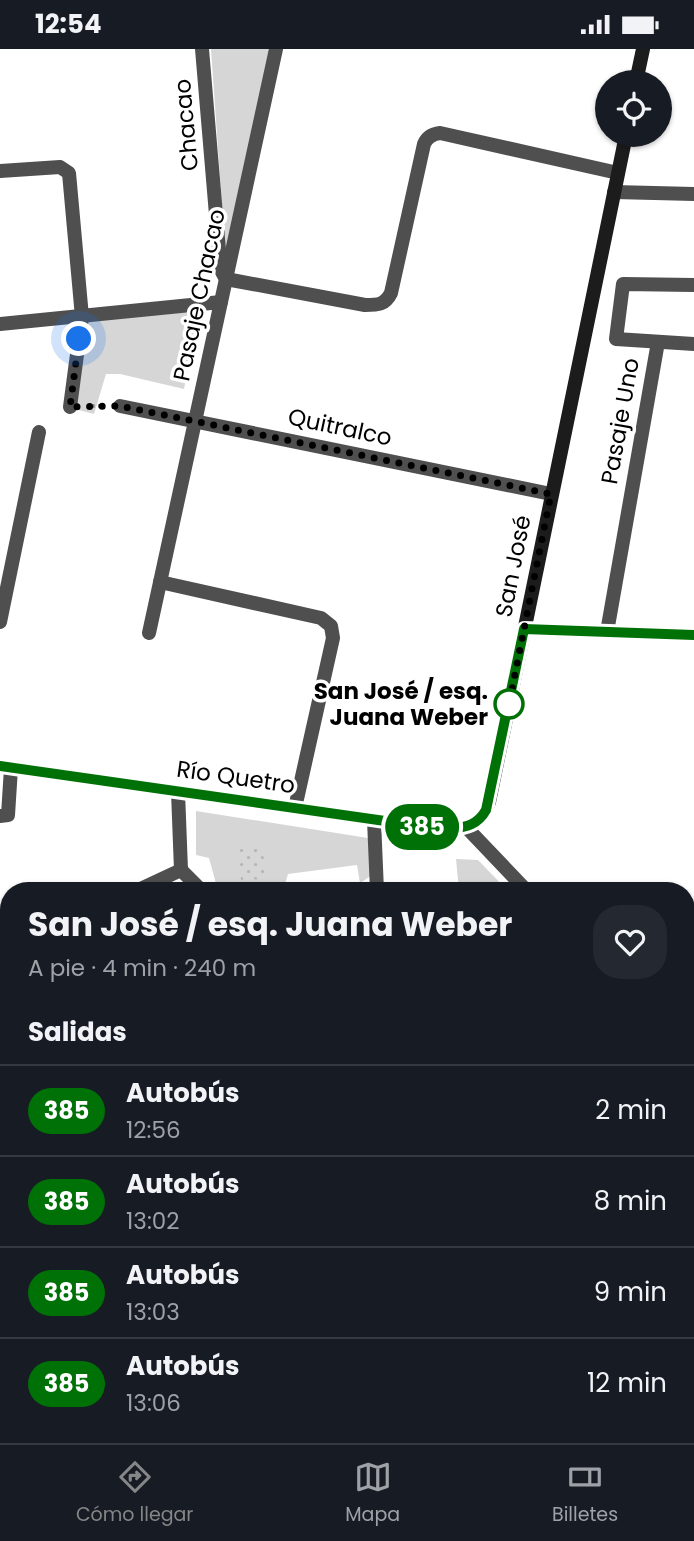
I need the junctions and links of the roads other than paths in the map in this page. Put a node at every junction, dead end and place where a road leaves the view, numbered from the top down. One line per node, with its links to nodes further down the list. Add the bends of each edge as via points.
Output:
1 (202, 49): 10 (street, Chacao, via 220,262)
2 (276, 49): 10 (street, Pasaje Chacao)
3 (643, 49): 4 (street)
4 (639, 70)
5 (623, 147): 7 (street, San José)
6 (0, 171): 13 (street, via 60,167 69,173)
7 (618, 173): 8 (street, San José); 10 (street, via 435,134 424,144 391,293 381,305)
8 (614, 192): 9 (street); 21 (street, San José)
9 (694, 194)
10 (226, 279): 12 (street, Pasaje Chacao)
11 (694, 285): 15 (street, Pasaje Uno, via 623,284 616,339)
12 (221, 302): 13 (street); 19 (street, Pasaje Chacao)
13 (82, 317): 14 (street); 18 (street)
14 (0, 324)
15 (658, 342): 16 (street); 25 (street, Pasaje Uno)
16 (694, 344)
17 (120, 406): 19 (street, Quitralco)
18 (70, 407)
19 (195, 421): 21 (street, Quitralco); 22 (street, Pasaje Chacao)
20 (39, 432): 23 (street)
21 (551, 494): 24 (street, San José)
22 (160, 582): 26 (street, Pasaje Chacao); 30 (street, via 321,618 331,626 333,638)
23 (0, 622)
24 (524, 629): 25 (street); 33 (street, San José, via 486,810)
25 (607, 632): 27 (street)
26 (149, 633)
27 (694, 635)
28 (6, 767): 29 (street, Río Quetro); 31 (street, via 8,815)
29 (178, 792): 30 (street, Río Quetro); 34 (street)
30 (295, 808): 32 (street, Río Quetro)
31 (0, 816)
32 (374, 820): 33 (street, Río Quetro, via 448,830); 37 (street)
33 (466, 827): 38 (street)
34 (181, 870): 35 (street); 36 (street)
35 (155, 882)
36 (193, 882)
37 (373, 882)
38 (518, 882)

